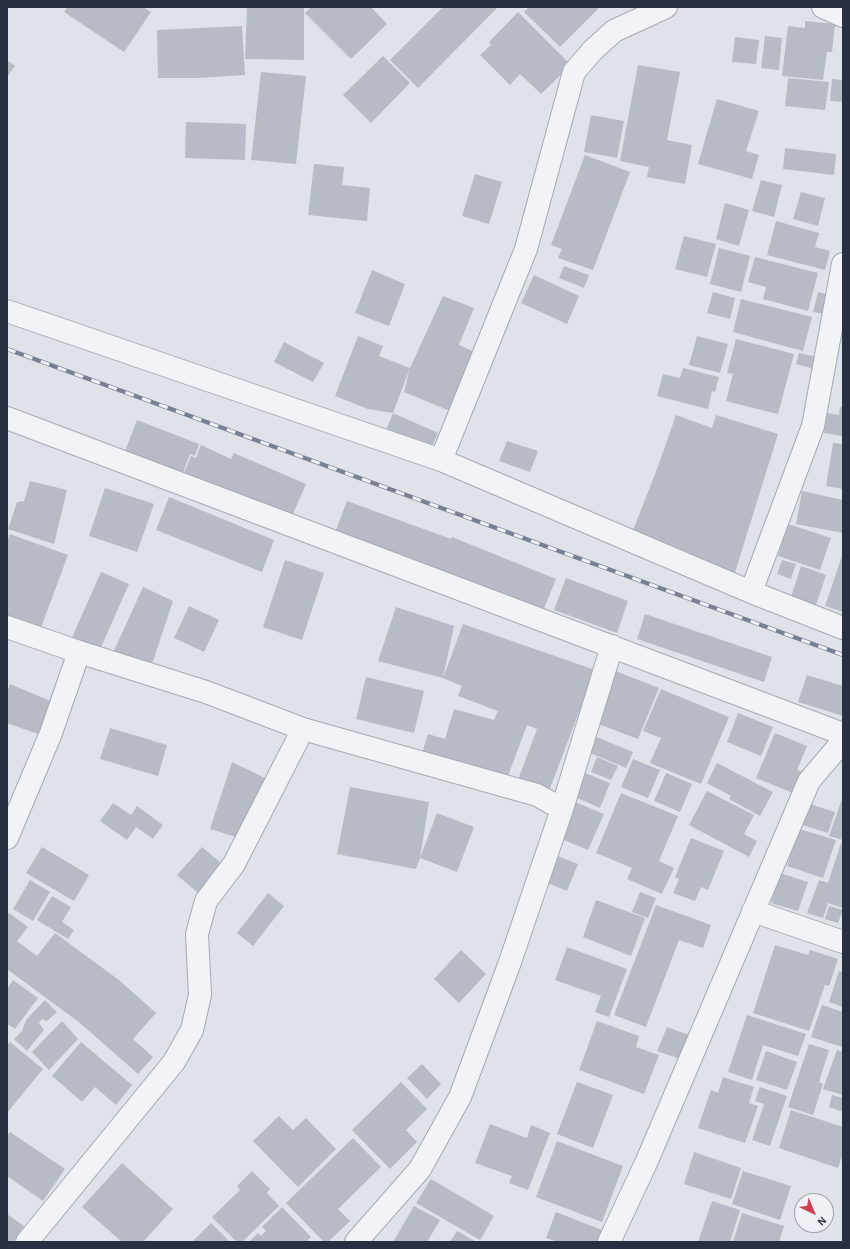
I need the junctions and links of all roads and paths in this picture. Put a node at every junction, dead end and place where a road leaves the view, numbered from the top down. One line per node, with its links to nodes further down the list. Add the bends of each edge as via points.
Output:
1 (666, 7): 7 (street, via 614,31 574,72 526,249)
2 (823, 7): 3 (street)
3 (843, 16)
4 (843, 264): 8 (street, via 813,426)
5 (7, 312): 7 (street)
6 (7, 418): 11 (street)
7 (441, 460): 8 (street)
8 (751, 592): 10 (street)
9 (7, 627): 12 (street)
10 (843, 628)
11 (612, 646): 14 (street); 16 (street)
12 (79, 652): 13 (street, via 206,692); 17 (street, via 51,733)
13 (303, 729): 16 (street, via 538,795); 20 (street, via 234,864 206,901 197,934 200,994 192,1030 174,1062)
14 (843, 734)
15 (843, 741): 18 (street, via 809,781)
16 (562, 809): 21 (street, via 509,965 460,1097 420,1169)
17 (7, 838)
18 (753, 911): 19 (street); 22 (street, via 646,1163)
19 (843, 942)
20 (27, 1242)
21 (356, 1242)
22 (609, 1242)

